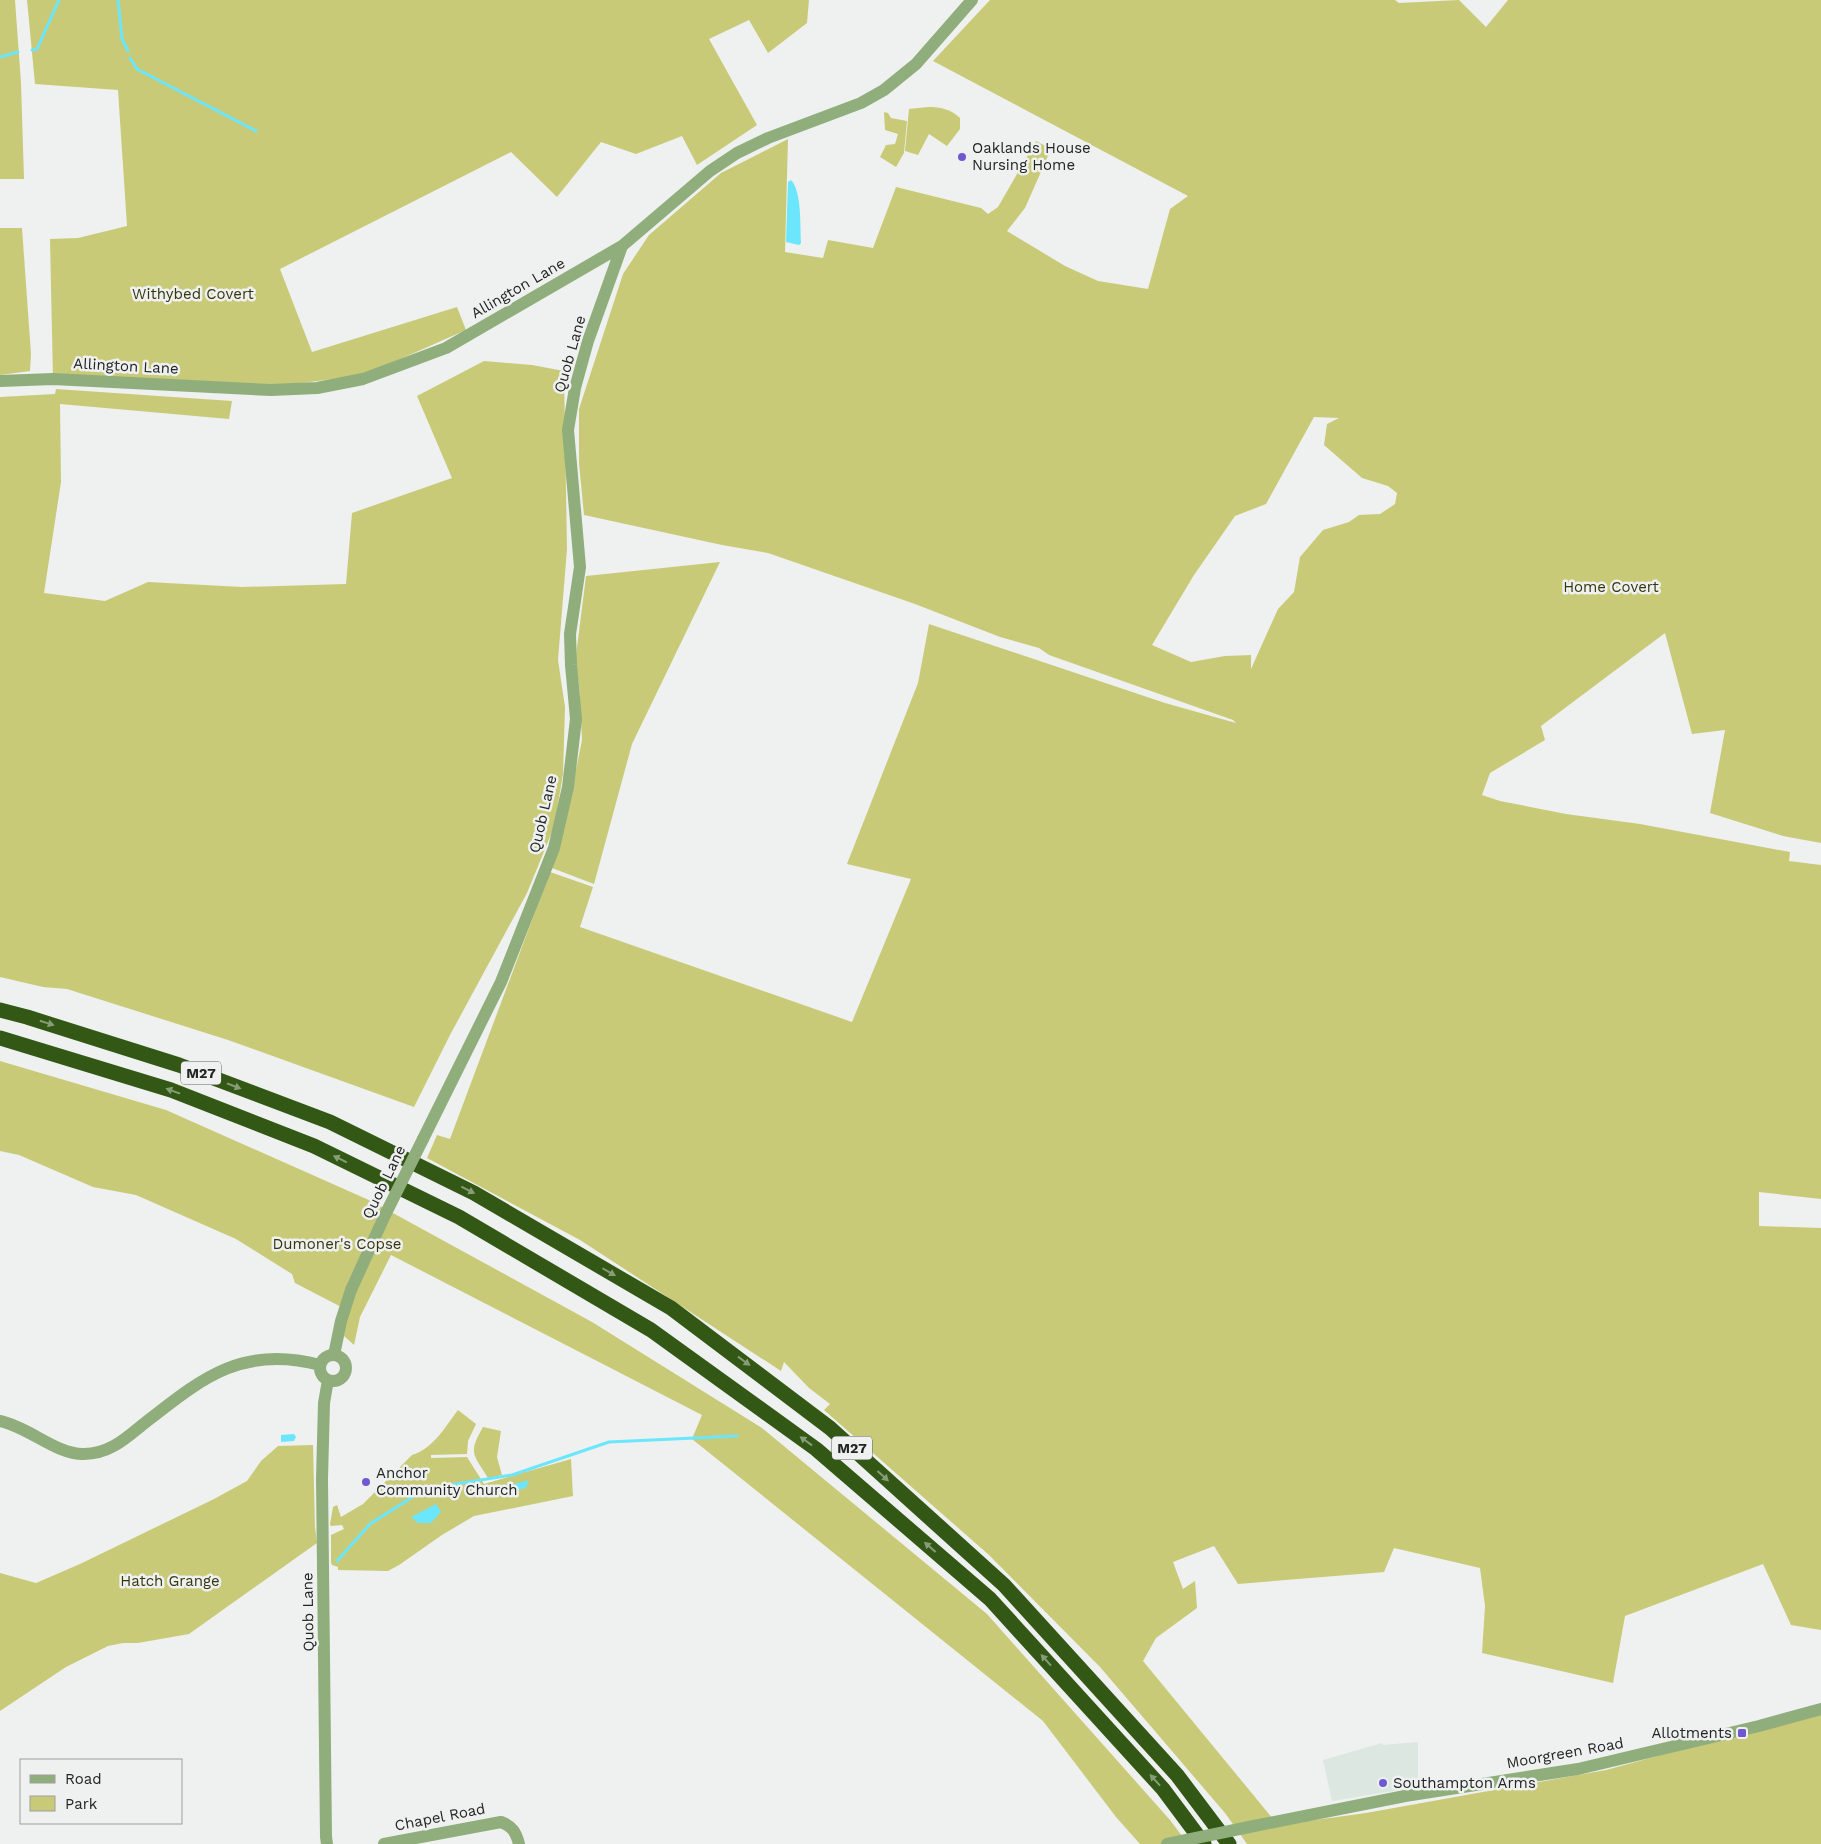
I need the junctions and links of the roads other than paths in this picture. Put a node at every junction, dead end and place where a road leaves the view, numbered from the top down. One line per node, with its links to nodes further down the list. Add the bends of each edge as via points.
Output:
1 (972, 0): 2 (street, Allington Lane, via 916,64 884,90 861,103 737,153 710,171)
2 (622, 246): 3 (street, Allington Lane); 4 (street, Quob Lane)
3 (594, 263): 4 (street); 5 (street, Allington Lane, via 446,348 363,380 318,388 271,390 53,379)
4 (609, 281): 8 (street, Quob Lane, bridge, via 575,388 568,430 580,567 570,634 576,719 568,787 554,848 501,982 351,1290)
5 (0, 381)
6 (0, 1010): 18 (highway, M27, one-way to 18, via 179,1065 330,1122 474,1193 671,1308 830,1428 1004,1585 1177,1776)
7 (0, 1038): 17 (highway, M27, one-way to 7, via 1163,1789 990,1599 816,1449 651,1330 459,1217 314,1146 171,1090)
8 (334, 1354): 9 (street, via 324,1357); 10 (street, via 342,1358 346,1366 338,1379)
9 (320, 1365): 10 (street, via 321,1374); 11 (street, via 272,1359 224,1369 191,1388 115,1446 95,1453 71,1453 23,1428)
10 (328, 1380): 13 (street, Quob Lane, via 324,1403 322,1478)
11 (0, 1421)
12 (1821, 1709): 16 (street, Moorgreen Road, bridge, via 1578,1769 1405,1796)
13 (327, 1844)
14 (384, 1844): 15 (street, Chapel Road, via 500,1822 509,1825)
15 (519, 1844)
16 (1166, 1844)
17 (1204, 1844)
18 (1229, 1844)

